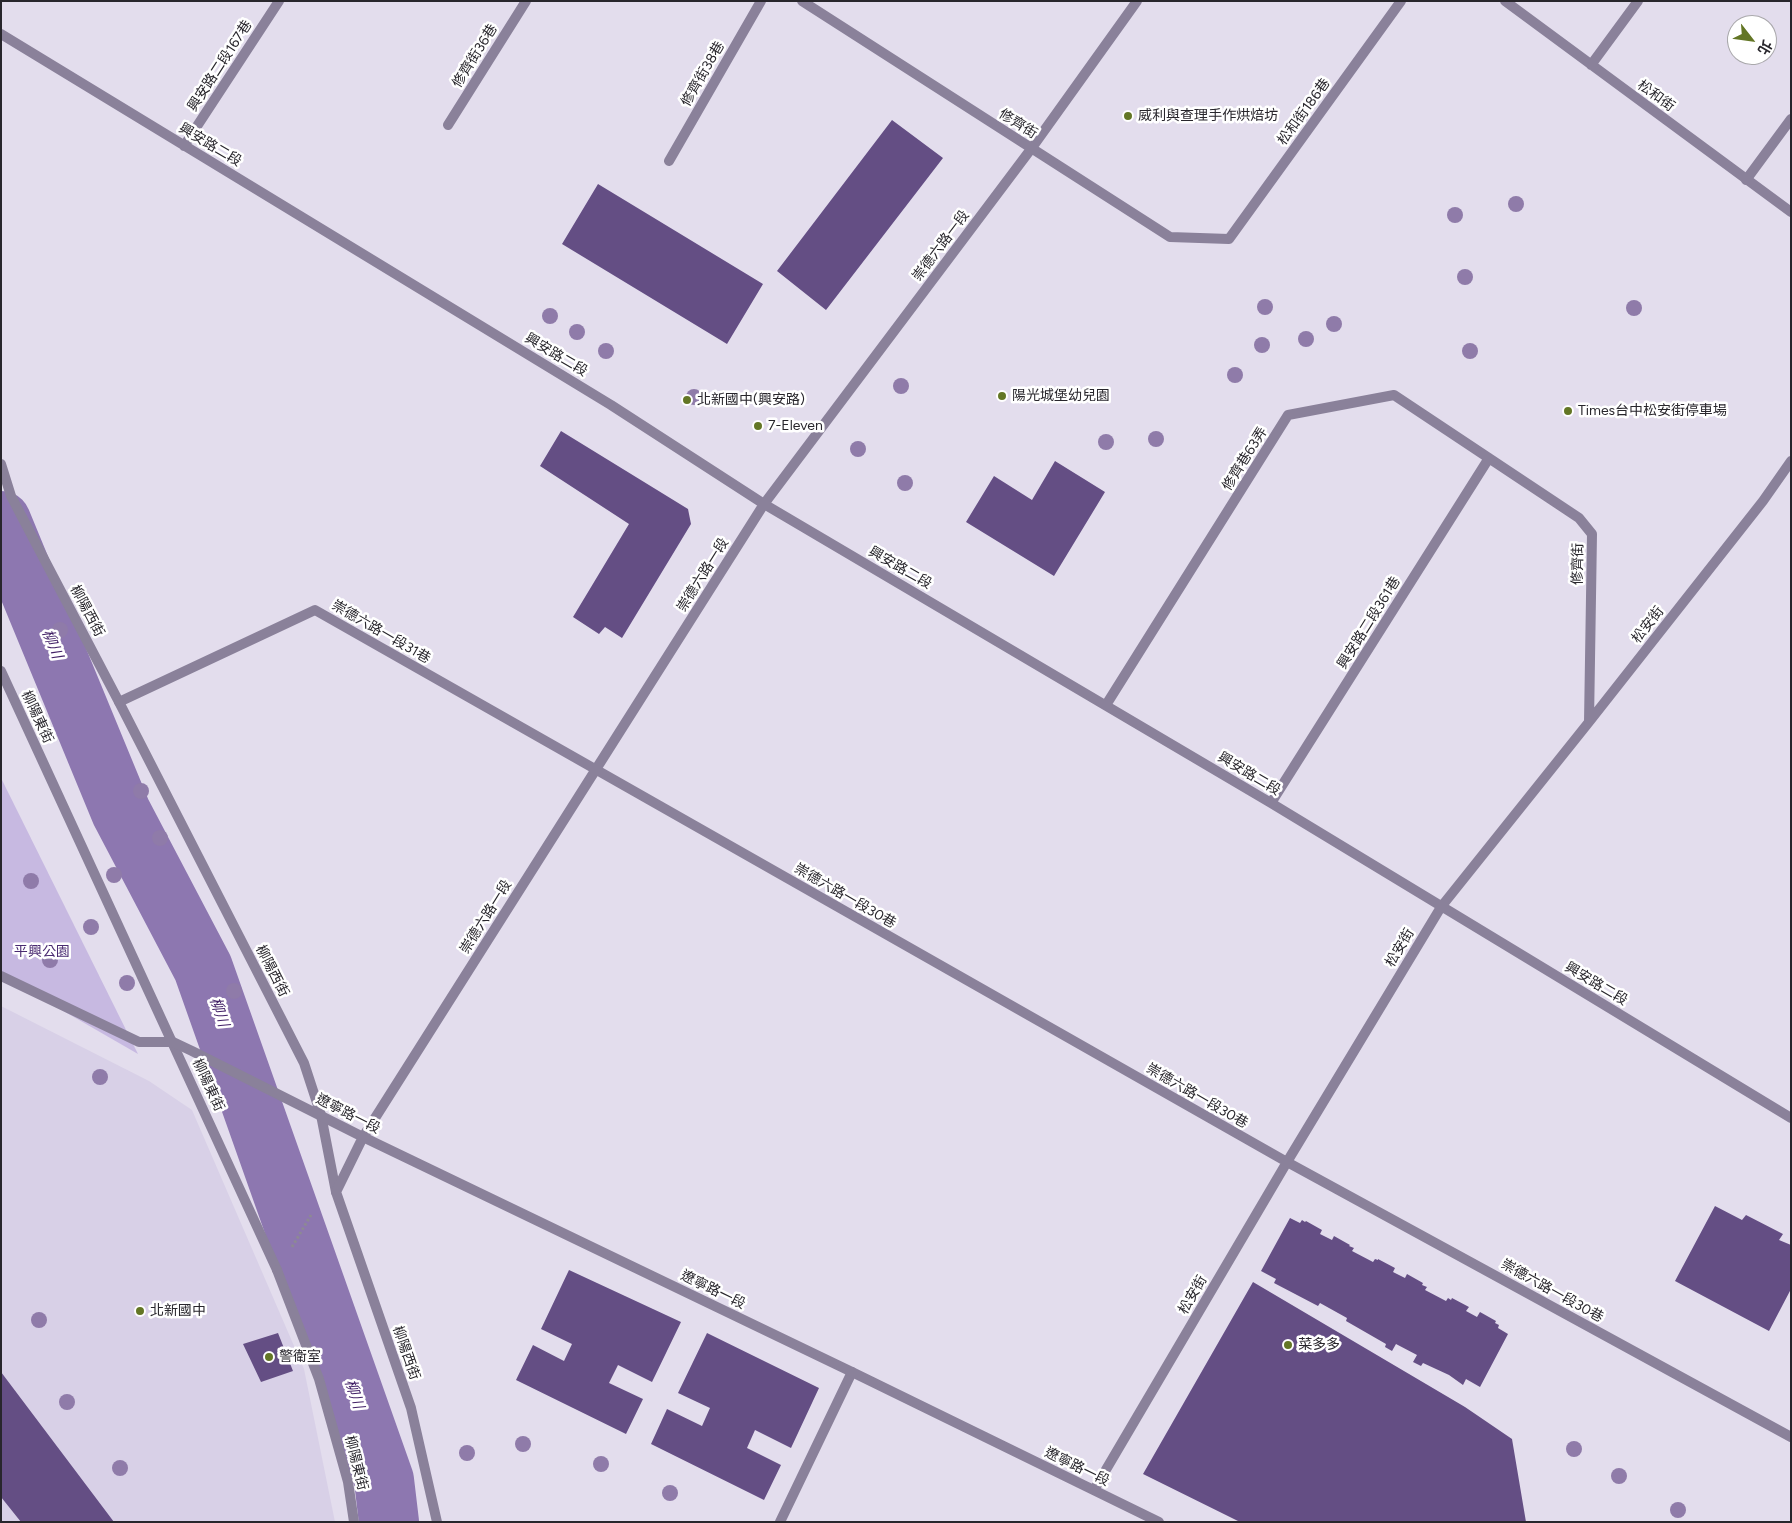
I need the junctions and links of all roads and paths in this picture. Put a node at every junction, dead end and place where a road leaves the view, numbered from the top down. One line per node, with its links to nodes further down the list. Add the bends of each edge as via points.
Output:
1 (279, 1): 13 (street, 興安路二段167巷)
2 (526, 1): 12 (street, 修齊街36巷)
3 (761, 1): 15 (street, 修齊街38巷)
4 (802, 1): 14 (street, 修齊街)
5 (1137, 1): 14 (street, 崇德六路一段)
6 (1401, 1): 18 (street, 松和街186巷)
7 (1505, 1): 10 (street, 松和街)
8 (1638, 1): 10 (street)
9 (1, 34): 13 (street, 興安路二段)
10 (1591, 65): 16 (street, 松和街)
11 (1791, 119): 16 (street)
12 (448, 125)
13 (184, 146): 22 (street, 興安路二段, via 611,405)
14 (1031, 149): 18 (street, 修齊街, via 1170,238); 22 (street, 崇德六路一段)
15 (668, 161)
16 (1746, 180): 17 (street, 松和街)
17 (1791, 212)
18 (1229, 239)
19 (1489, 458): 25 (street, 修齊巷63弄, via 1394,395 1288,415); 26 (street, 修齊街, via 1579,518 1592,534); 28 (street, 興安路二段361巷)
20 (1791, 461): 26 (street, 松安街)
21 (1, 464): 24 (street, 柳陽西街, via 11,496)
22 (764, 504): 25 (street, 興安路二段); 27 (street, 崇德六路一段)
23 (1, 671): 31 (street, 柳陽東街)
24 (119, 702): 27 (street, 崇德六路一段31巷, via 315,610); 32 (street, 柳陽西街, via 304,1063)
25 (1106, 705): 28 (street, 興安路二段)
26 (1589, 722): 29 (street, 松安街)
27 (595, 770): 34 (street, 崇德六路一段); 35 (street, 崇德六路一段30巷)
28 (1271, 803): 29 (street, 興安路二段)
29 (1441, 907): 33 (street, 興安路二段); 35 (street, 松安街)
30 (1, 976): 31 (street, via 139,1042)
31 (173, 1042): 32 (street, 遼寧路一段); 38 (street, 柳陽東街)
32 (321, 1115): 34 (street, 遼寧路一段); 36 (street, 柳陽西街)
33 (1791, 1118)
34 (362, 1138): 36 (street, 崇德六路一段); 39 (street, 遼寧路一段)
35 (1287, 1162): 40 (street, 崇德六路一段30巷); 41 (street, 松安街)
36 (336, 1192): 43 (street, 柳陽西街, via 411,1408)
37 (311, 1215): 38 (path)
38 (277, 1270): 42 (street, 柳陽東街, via 319,1379 348,1482)
39 (852, 1372): 41 (street, 遼寧路一段); 44 (street)
40 (1791, 1437)
41 (1094, 1490): 45 (street, 遼寧路一段)
42 (354, 1522)
43 (437, 1522)
44 (780, 1522)
45 (1159, 1522)

